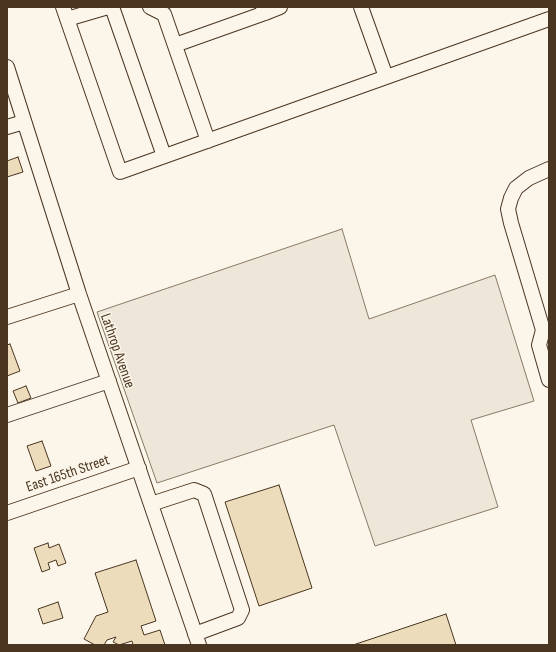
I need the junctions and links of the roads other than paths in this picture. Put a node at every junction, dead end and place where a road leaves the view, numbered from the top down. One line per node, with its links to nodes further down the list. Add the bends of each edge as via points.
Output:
1 (108, 7): 7 (street)
2 (112, 7): 15 (street)
3 (150, 7): 9 (street, via 164,14)
4 (280, 7): 6 (street)
5 (361, 7): 11 (street)
6 (264, 10): 9 (street)
7 (65, 13): 15 (street, via 120,172)
8 (549, 19): 11 (street)
9 (175, 45): 14 (street)
10 (7, 66): 12 (street, Lathrop Avenue)
11 (386, 77): 14 (street)
12 (24, 122): 13 (street); 17 (street, Lathrop Avenue)
13 (7, 127)
14 (208, 141): 15 (street)
15 (164, 156)
16 (549, 169): 19 (street, via 529,178 516,188 508,209)
17 (79, 294): 18 (street); 21 (street, Lathrop Avenue)
18 (7, 317)
19 (546, 330): 20 (street, via 539,345)
20 (549, 380)
21 (109, 381): 22 (street); 23 (street, Lathrop Avenue)
22 (7, 415)
23 (139, 468): 24 (street, Lathrop Avenue); 25 (street, East 165th Street)
24 (151, 504): 26 (street, Lathrop Avenue); 26 (street, via 194,490 204,494 242,610 238,618)
25 (7, 513)
26 (197, 639)

